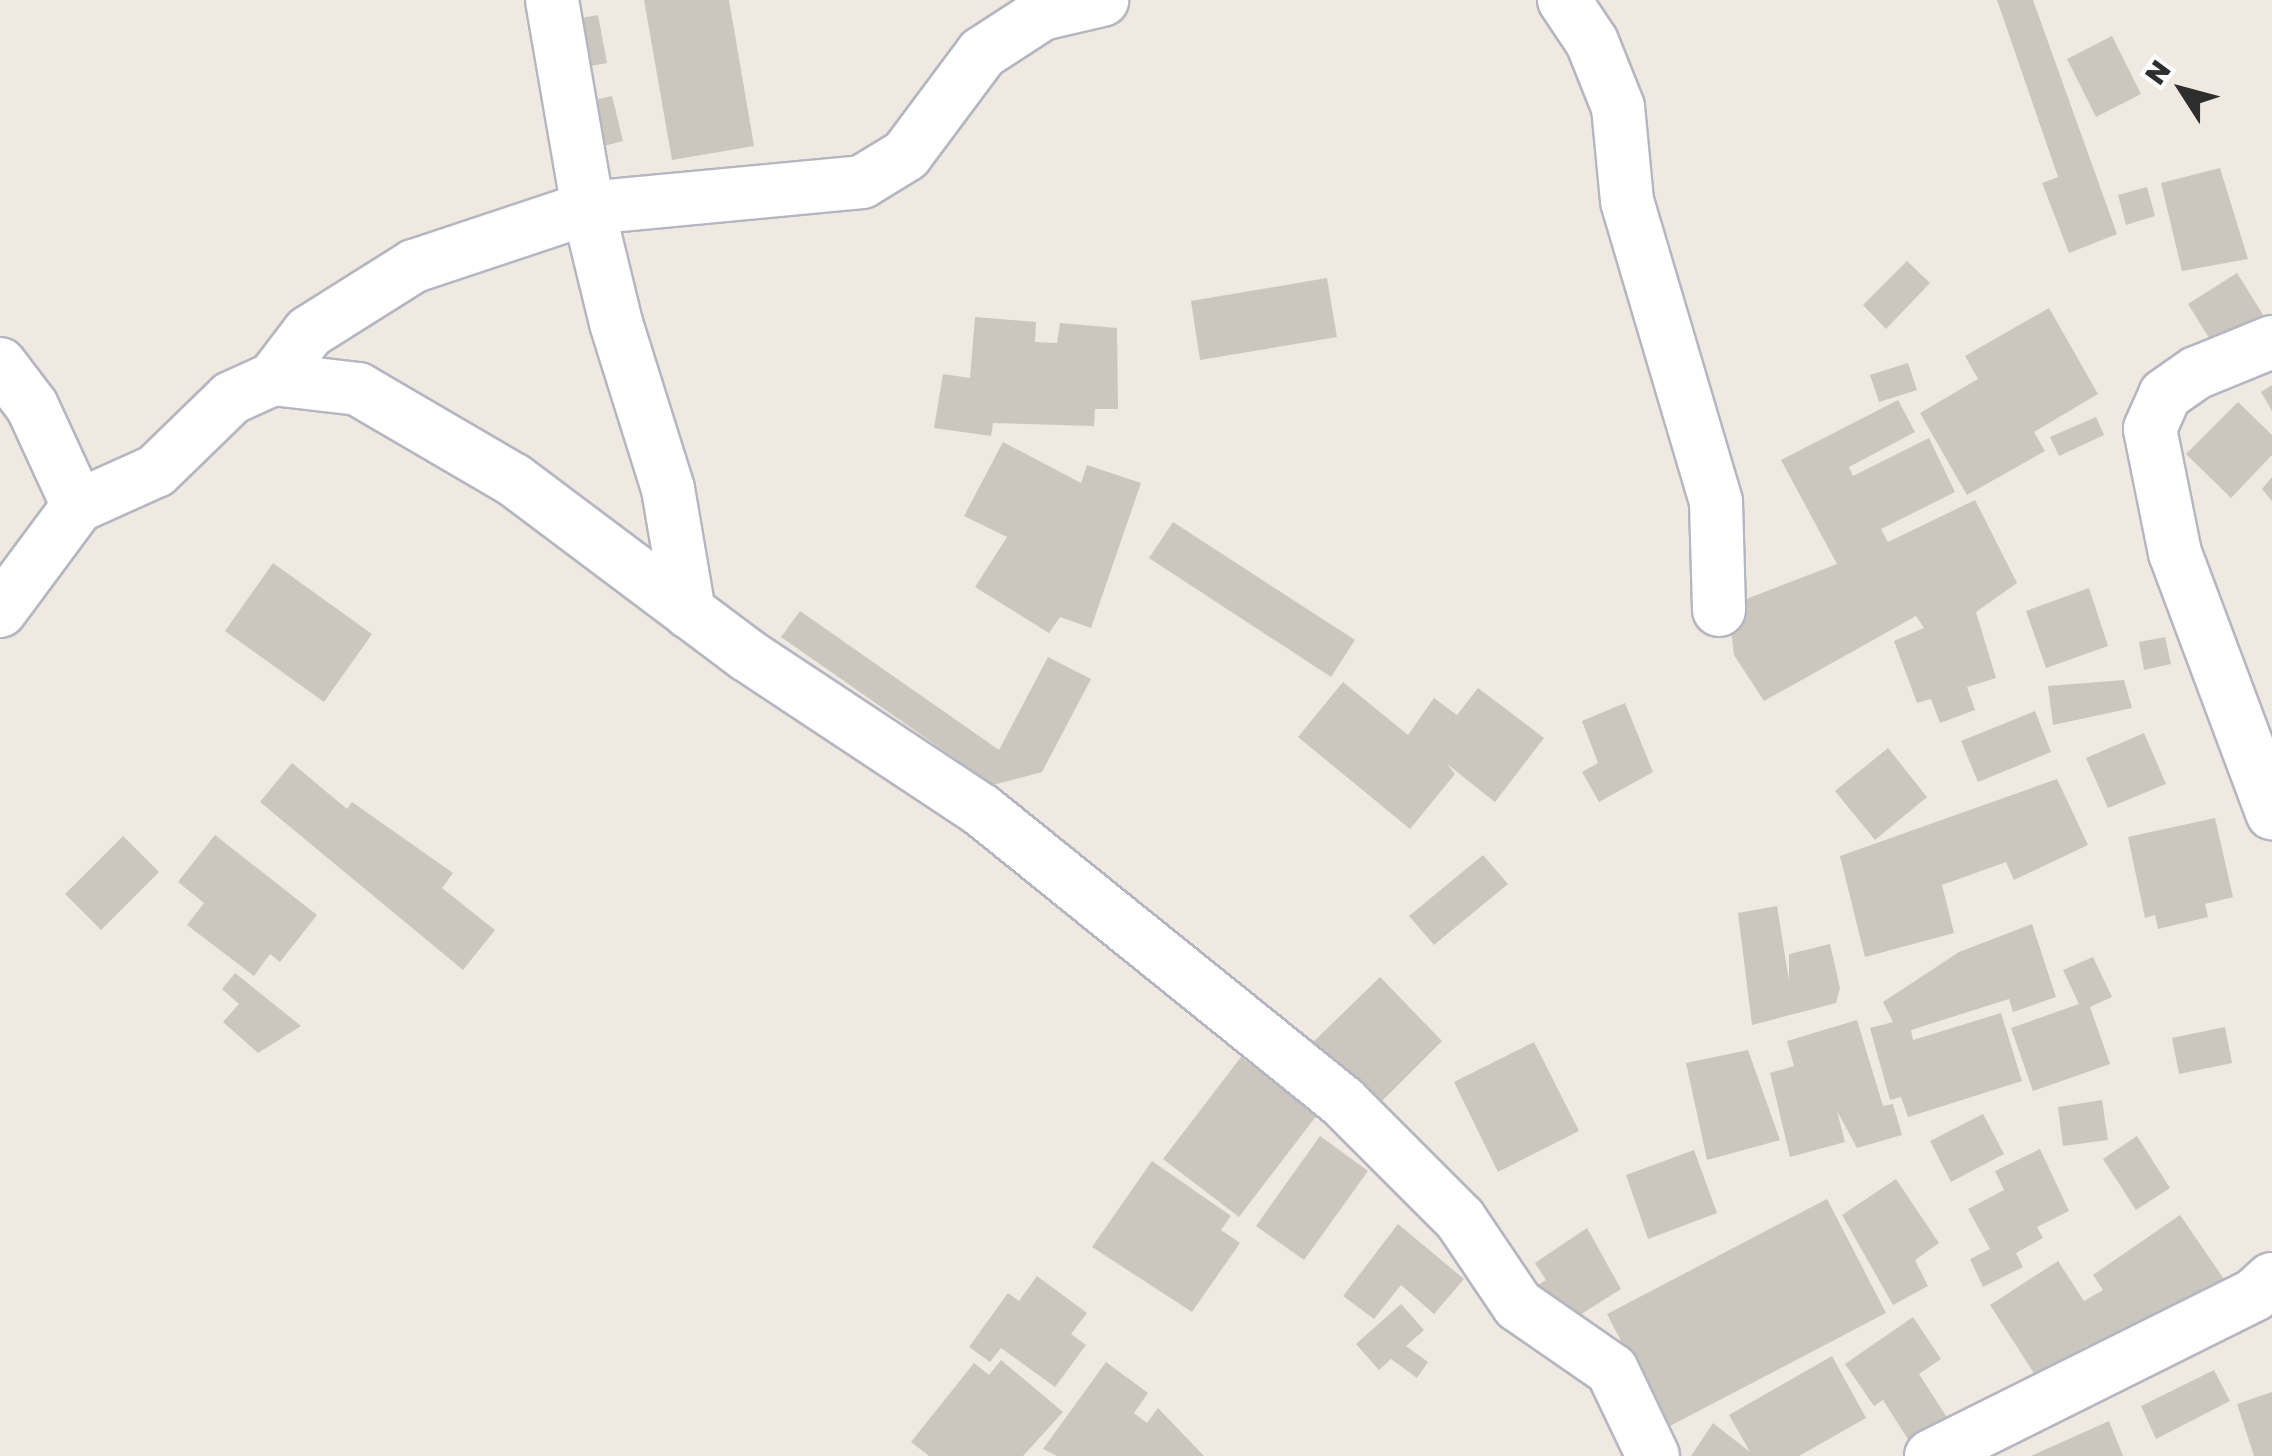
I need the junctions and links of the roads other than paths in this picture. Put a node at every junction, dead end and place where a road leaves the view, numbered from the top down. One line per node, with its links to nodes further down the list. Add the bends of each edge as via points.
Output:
1 (552, 0): 4 (street)
2 (1102, 0): 4 (street, via 1042,14 982,53 906,154 862,182)
3 (1564, 0): 9 (street, via 1592,42 1618,107 1627,201 1716,502)
4 (588, 208): 7 (street, via 414,266 309,332); 11 (street, via 668,490)
5 (2272, 342): 12 (street, via 2196,374 2165,395 2150,429 2175,553)
6 (0, 364): 8 (street, via 32,406)
7 (274, 379): 8 (street, via 231,398 156,471); 11 (street, via 358,388 514,480)
8 (78, 506): 10 (street)
9 (1719, 610)
10 (0, 611)
11 (689, 612): 14 (street, via 980,809 1344,1102 1460,1219 1518,1305 1612,1370)
12 (2272, 813)
13 (2266, 1294): 15 (street)
14 (1653, 1456)
15 (1931, 1456)

